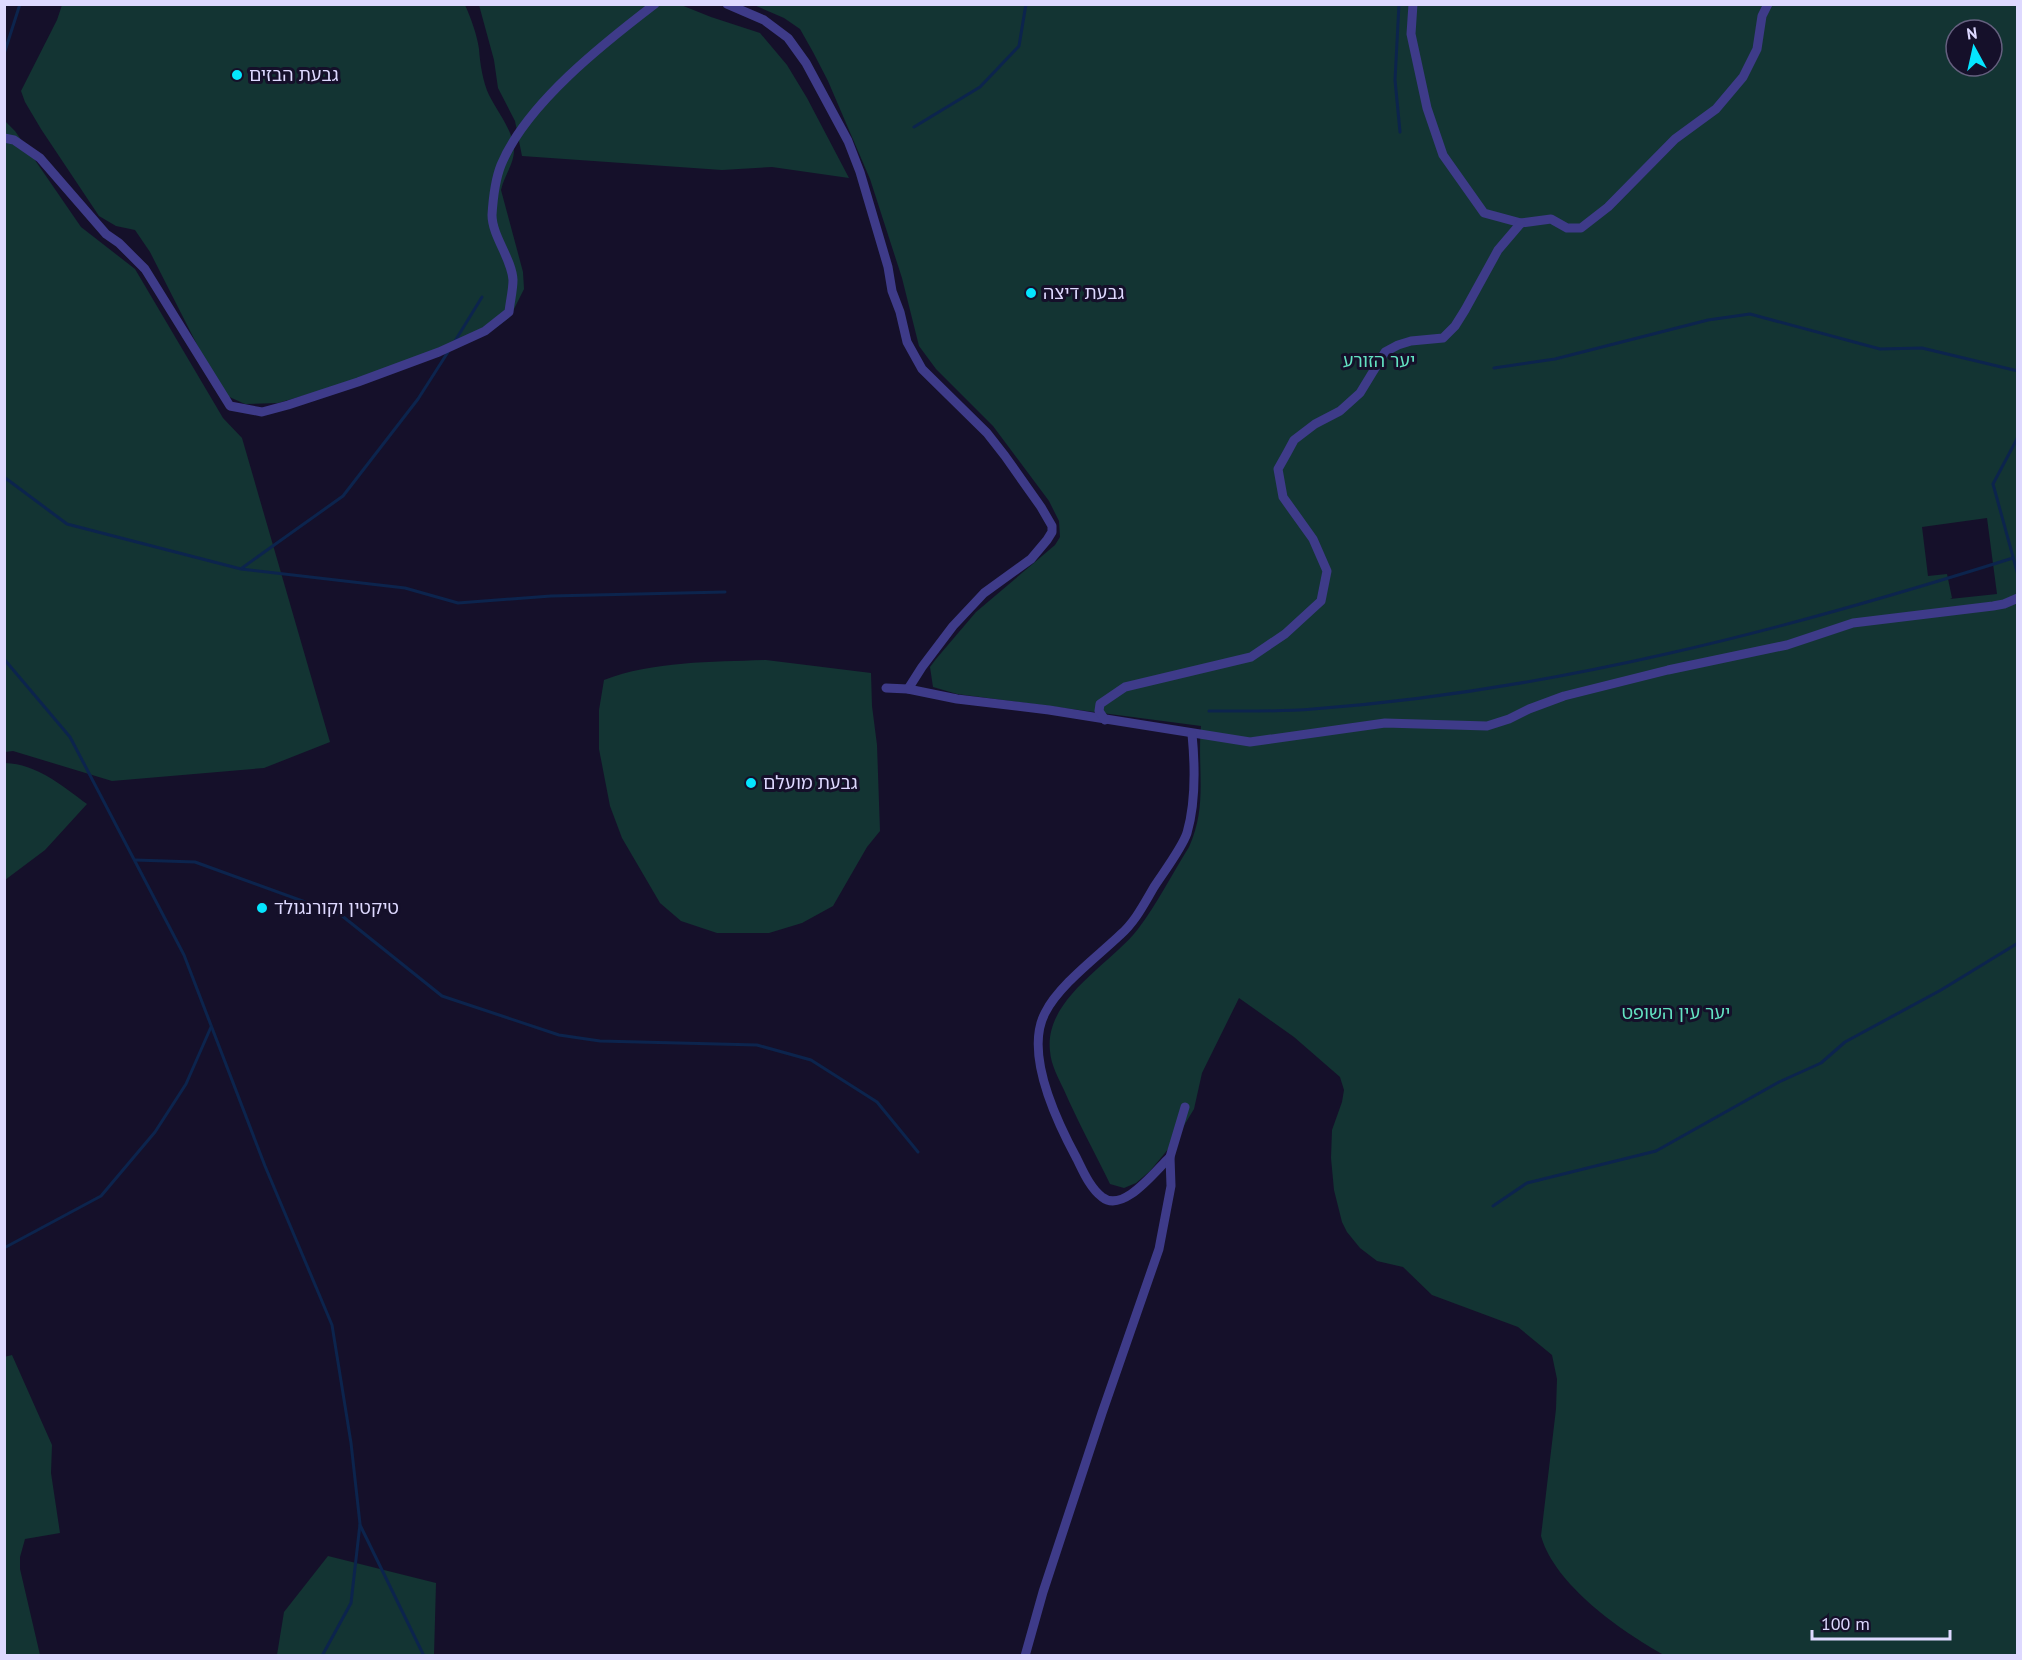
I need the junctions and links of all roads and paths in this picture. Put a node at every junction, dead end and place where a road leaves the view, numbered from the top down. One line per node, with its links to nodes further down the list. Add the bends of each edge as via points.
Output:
1 (656, 4): 5 (street, via 615,34 548,98 517,135 501,166 492,218 513,279 509,312 485,331 439,352 262,412 230,406 145,269 99,227 40,158 14,140)
2 (727, 4): 9 (street, via 764,20 788,38 806,63 848,141 860,172 907,342 922,369 987,433 1052,526 1047,540 1031,559 984,593 953,626)
3 (1413, 4): 6 (street, via 1411,34 1427,108 1443,156 1484,213)
4 (1768, 4): 6 (street, via 1757,49 1743,77 1716,109 1675,139 1608,207 1581,228 1567,228 1551,219)
5 (4, 138)
6 (1521, 223): 10 (street, via 1498,250 1455,326 1443,338 1411,341 1385,352 1360,393 1340,411 1294,440 1278,469 1283,497 1313,539 1328,571 1321,601 1285,634 1251,657 1125,687 1100,705)
7 (2018, 598): 11 (street, via 1993,606 1853,623 1787,645 1564,696 1487,726 1385,723 1250,742)
8 (886, 688): 9 (street)
9 (908, 689): 10 (street)
10 (1105, 720): 11 (street)
11 (1192, 734): 13 (street, via 1193,797 1186,834 1130,926 1057,994 1044,1014 1038,1050 1055,1114 1086,1176 1102,1197 1112,1202 1129,1197)
12 (1185, 1107): 13 (street)
13 (1170, 1157): 14 (street, via 1170,1186 1159,1249)
14 (1025, 1656)

